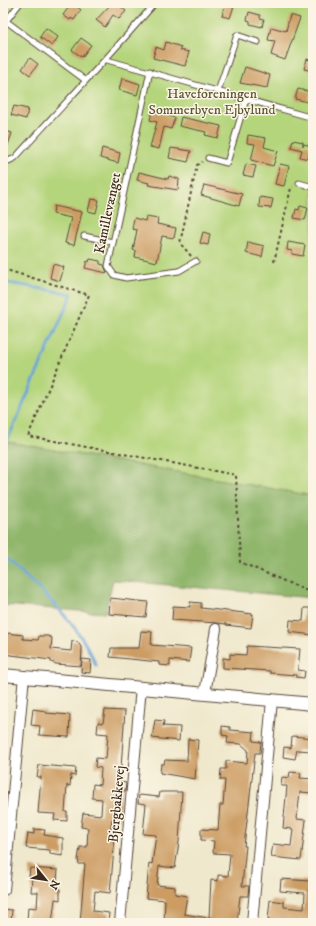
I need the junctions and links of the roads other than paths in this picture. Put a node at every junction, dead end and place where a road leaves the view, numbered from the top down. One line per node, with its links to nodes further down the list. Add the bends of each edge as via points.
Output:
1 (20, 3): 6 (lane, via 6,21)
2 (155, 3): 4 (lane)
3 (258, 42): 7 (lane, via 237,35)
4 (107, 60): 5 (lane); 6 (lane)
5 (150, 72): 7 (lane); 16 (lane, Kamillevænget)
6 (85, 80): 12 (lane, via 16,158)
7 (218, 91): 8 (lane)
8 (246, 99): 10 (lane); 11 (lane, via 227,163)
9 (313, 107): 10 (lane)
10 (311, 118)
11 (208, 158)
12 (3, 161)
13 (299, 183): 14 (lane)
14 (313, 187)
15 (84, 236): 16 (lane)
16 (113, 242): 17 (lane, Kamillevænget, via 108,266 114,275 126,278 179,271)
17 (196, 261)
18 (216, 629): 22 (street)
19 (3, 675): 20 (street)
20 (24, 676): 21 (street); 25 (street)
21 (141, 687): 22 (street); 26 (street, Bjergbakkevej)
22 (205, 693): 23 (street)
23 (272, 700): 24 (street); 27 (street)
24 (313, 704)
25 (4, 890)
26 (120, 923)
27 (252, 923)

